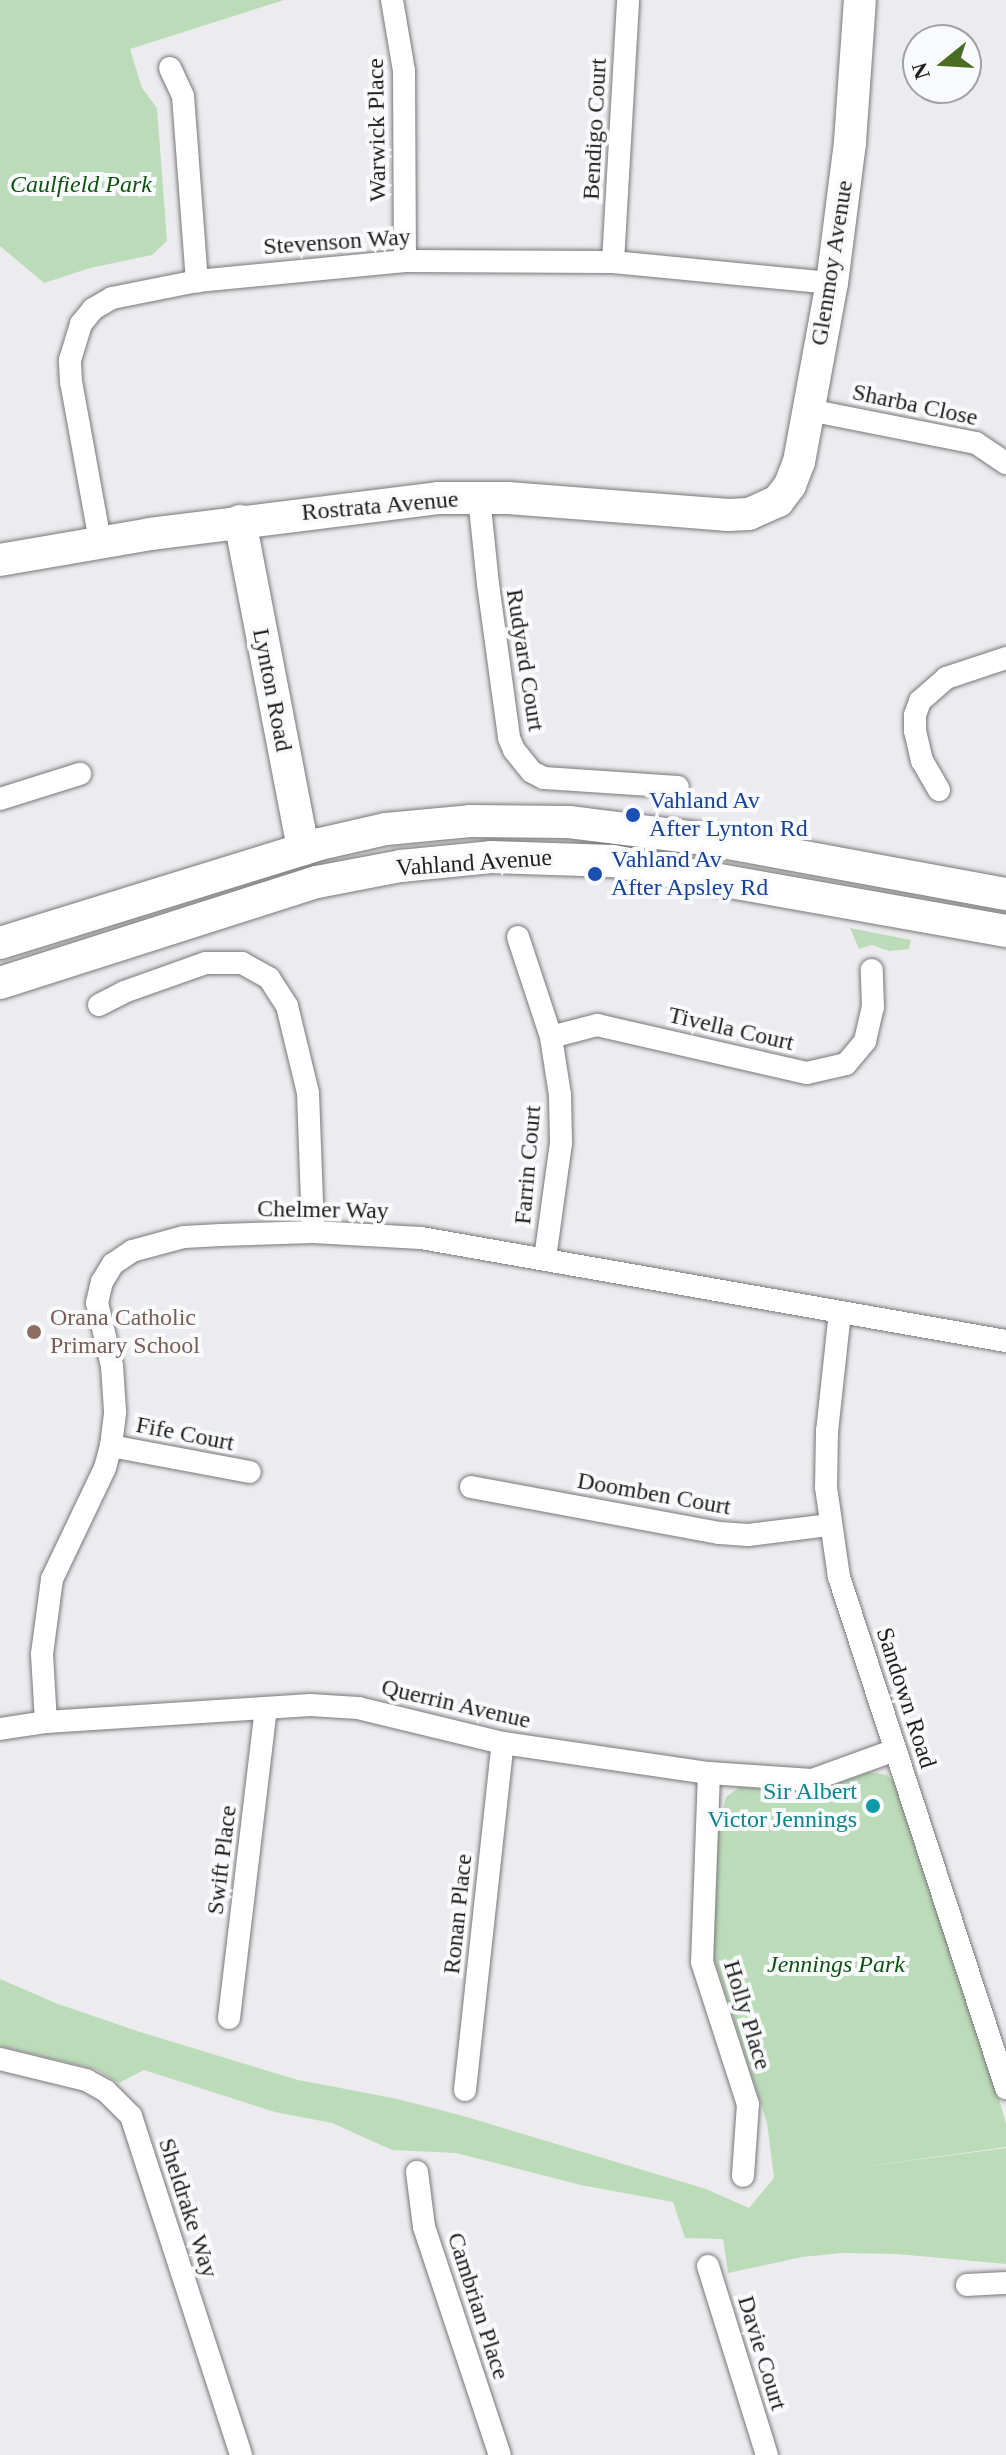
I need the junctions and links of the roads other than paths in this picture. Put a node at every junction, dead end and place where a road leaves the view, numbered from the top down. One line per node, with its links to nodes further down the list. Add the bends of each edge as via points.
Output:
1 (392, 0): 5 (street, Warwick Place, via 404,71)
2 (628, 0): 6 (street, Bendigo Court)
3 (860, 0): 8 (main road, Glenmoy Avenue, via 850,142)
4 (170, 68): 7 (street, via 183,96)
5 (405, 261): 6 (street, Stevenson Way); 7 (street, Stevenson Way)
6 (613, 262): 8 (street, Stevenson Way)
7 (197, 281): 14 (street, Stevenson Way, via 112,298 93,309 72,344 71,382)
8 (832, 283): 9 (main road, Glenmoy Avenue)
9 (809, 410): 10 (street, Sharba Close, via 976,443); 12 (main road, Glenmoy Avenue, via 790,485)
10 (1006, 463)
11 (479, 497): 12 (main road, Rostrata Avenue, via 728,515); 13 (main road, Rostrata Avenue); 18 (street, Rudyard Court, via 514,750 544,778)
12 (763, 510)
13 (249, 520): 14 (main road, Rostrata Avenue); 21 (main road, Lynton Road)
14 (100, 541): 15 (main road, Rostrata Avenue)
15 (0, 560)
16 (1006, 658): 19 (street, via 946,678 920,701 915,731 922,761)
17 (80, 774): 20 (street)
18 (678, 787)
19 (939, 790)
20 (0, 799)
21 (312, 849): 22 (main road, via 342,862 433,850); 23 (main road, Vahland Avenue, via 427,824 569,822 706,839); 24 (main road, via 295,872); 27 (main road, Vahland Avenue)
22 (450, 860): 24 (main road, Vahland Avenue, via 317,882); 25 (main road, Vahland Avenue, via 613,861)
23 (1006, 894)
24 (258, 901): 29 (main road, Vahland Avenue)
25 (1006, 931)
26 (518, 937): 31 (street, Farrin Court)
27 (0, 943)
28 (872, 970): 31 (street, Tivella Court, via 873,1007 865,1041 846,1064 807,1073 597,1025)
29 (0, 983)
30 (99, 1005): 32 (street, via 206,963 242,963 269,978 287,1006 308,1093)
31 (551, 1037): 33 (street, Farrin Court, via 561,1143)
32 (313, 1232): 33 (street, Chelmer Way, via 421,1238); 36 (street, Chelmer Way, via 184,1237 132,1251 113,1264 97,1303 112,1366)
33 (545, 1259): 34 (street, Chelmer Way)
34 (840, 1312): 35 (street, Chelmer Way); 39 (street, Sandown Road, via 827,1431)
35 (1006, 1341)
36 (111, 1446): 37 (street, Fife Court); 41 (street, Chelmer Way, via 52,1579 42,1654)
37 (250, 1472)
38 (471, 1487): 39 (street, Doomben Court, via 720,1533 748,1535)
39 (830, 1525): 44 (street, Sandown Road, via 839,1577)
40 (266, 1708): 41 (street, Querrin Avenue); 43 (street, Querrin Avenue, via 358,1708); 46 (street, Swift Place)
41 (46, 1722): 42 (street, Querrin Avenue)
42 (0, 1729)
43 (503, 1743): 45 (street, Querrin Avenue); 49 (street, Ronan Place)
44 (895, 1750): 45 (street, Querrin Avenue, via 812,1780); 48 (street, Sandown Road)
45 (709, 1773): 51 (street, Holly Place, via 702,1962 748,2104)
46 (229, 2018)
47 (0, 2059): 55 (street, Sheldrake Way, via 86,2080 131,2116)
48 (1006, 2088)
49 (465, 2090)
50 (417, 2172): 56 (street, Cambrian Place, via 424,2227)
51 (743, 2176)
52 (708, 2266): 57 (street, Davie Court)
53 (1006, 2283): 54 (street)
54 (967, 2285)
55 (241, 2455)
56 (500, 2455)
57 (767, 2455)

